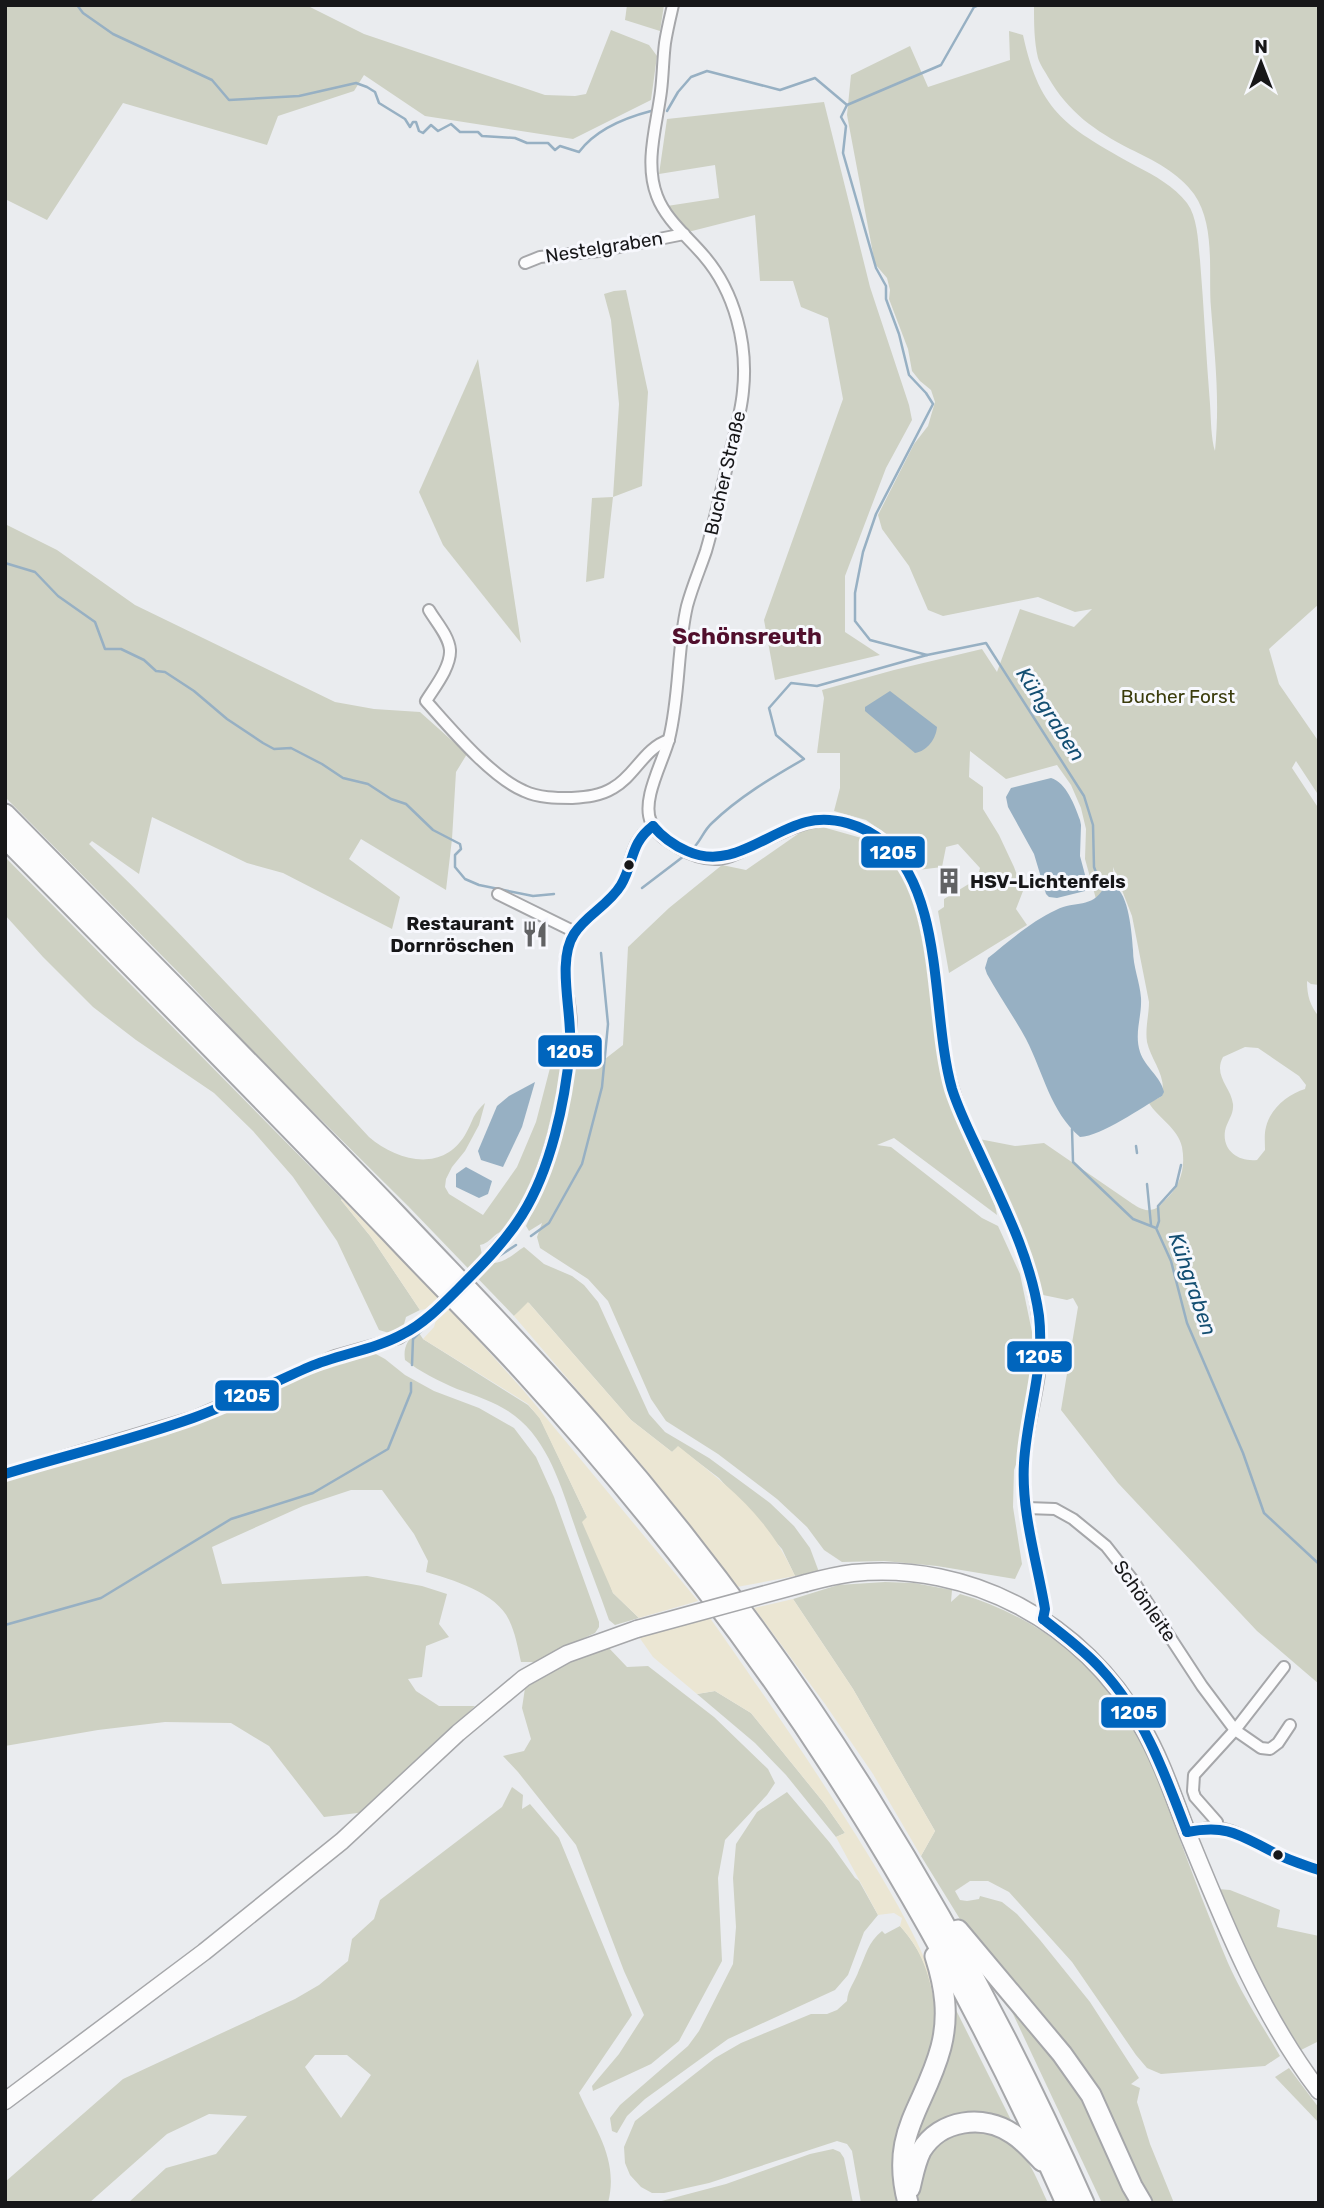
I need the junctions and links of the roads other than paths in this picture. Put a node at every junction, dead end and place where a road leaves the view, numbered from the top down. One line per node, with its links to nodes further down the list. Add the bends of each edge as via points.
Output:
1 (673, 5): 2 (street, Bucher Straße, via 652,158 655,192)
2 (684, 234): 3 (street, Nestelgraben); 5 (street, Bucher Straße, via 729,294 741,337 744,381 712,528 685,616)
3 (525, 262)
4 (429, 610): 5 (street, via 450,651 426,701 478,756 524,791 590,797 620,784 656,745)
5 (669, 740): 7 (street, Bucher Straße, via 649,798)
6 (5, 814): 22 (highway, via 506,1329 598,1431 718,1579 799,1691 840,1753)
7 (653, 827): 10 (street, via 639,836 616,893); 14 (street, via 688,853 720,859 799,824 825,820 854,825 893,851 910,878 928,933 951,1085 1016,1231 1041,1337 1040,1372 1024,1461)
8 (5, 838): 22 (highway, via 341,1181 587,1444 705,1588)
9 (498, 894): 10 (street)
10 (575, 932): 11 (street, via 566,963 570,1043 553,1135 537,1186 522,1215)
11 (489, 1256)
12 (428, 1318): 13 (street, via 399,1338 335,1356 194,1418)
13 (5, 1474)
14 (1027, 1508): 15 (street); 18 (street, Schönleite, via 1055,1509 1106,1546)
15 (1043, 1619): 20 (street, via 1102,1670 1125,1698 1156,1752); 24 (street, bridge, via 986,1590 923,1574 852,1573 637,1629 567,1654 524,1678 331,1849 204,1952)
16 (1284, 1667): 18 (street)
17 (1290, 1725): 18 (street, Schönleite, via 1270,1749)
18 (1235, 1730): 19 (street, via 1194,1775 1195,1797 1217,1822)
19 (1212, 1827): 20 (street); 21 (street, via 1229,1829 1277,1855)
20 (1187, 1832): 23 (street, via 1261,1999)
21 (1319, 1870)
22 (926, 1906): 25 (highway); 26 (highway, via 944,1986 945,2014 940,2049 904,2142); 28 (highway, via 1024,2075); 29 (highway, via 1062,2054 1091,2095)
23 (1319, 2091)
24 (5, 2101)
25 (1052, 2171): 26 (highway, via 1015,2135 991,2123 960,2123 928,2142 916,2164); 27 (highway)
26 (907, 2201)
27 (1066, 2203)
28 (1084, 2203)
29 (1142, 2203)

